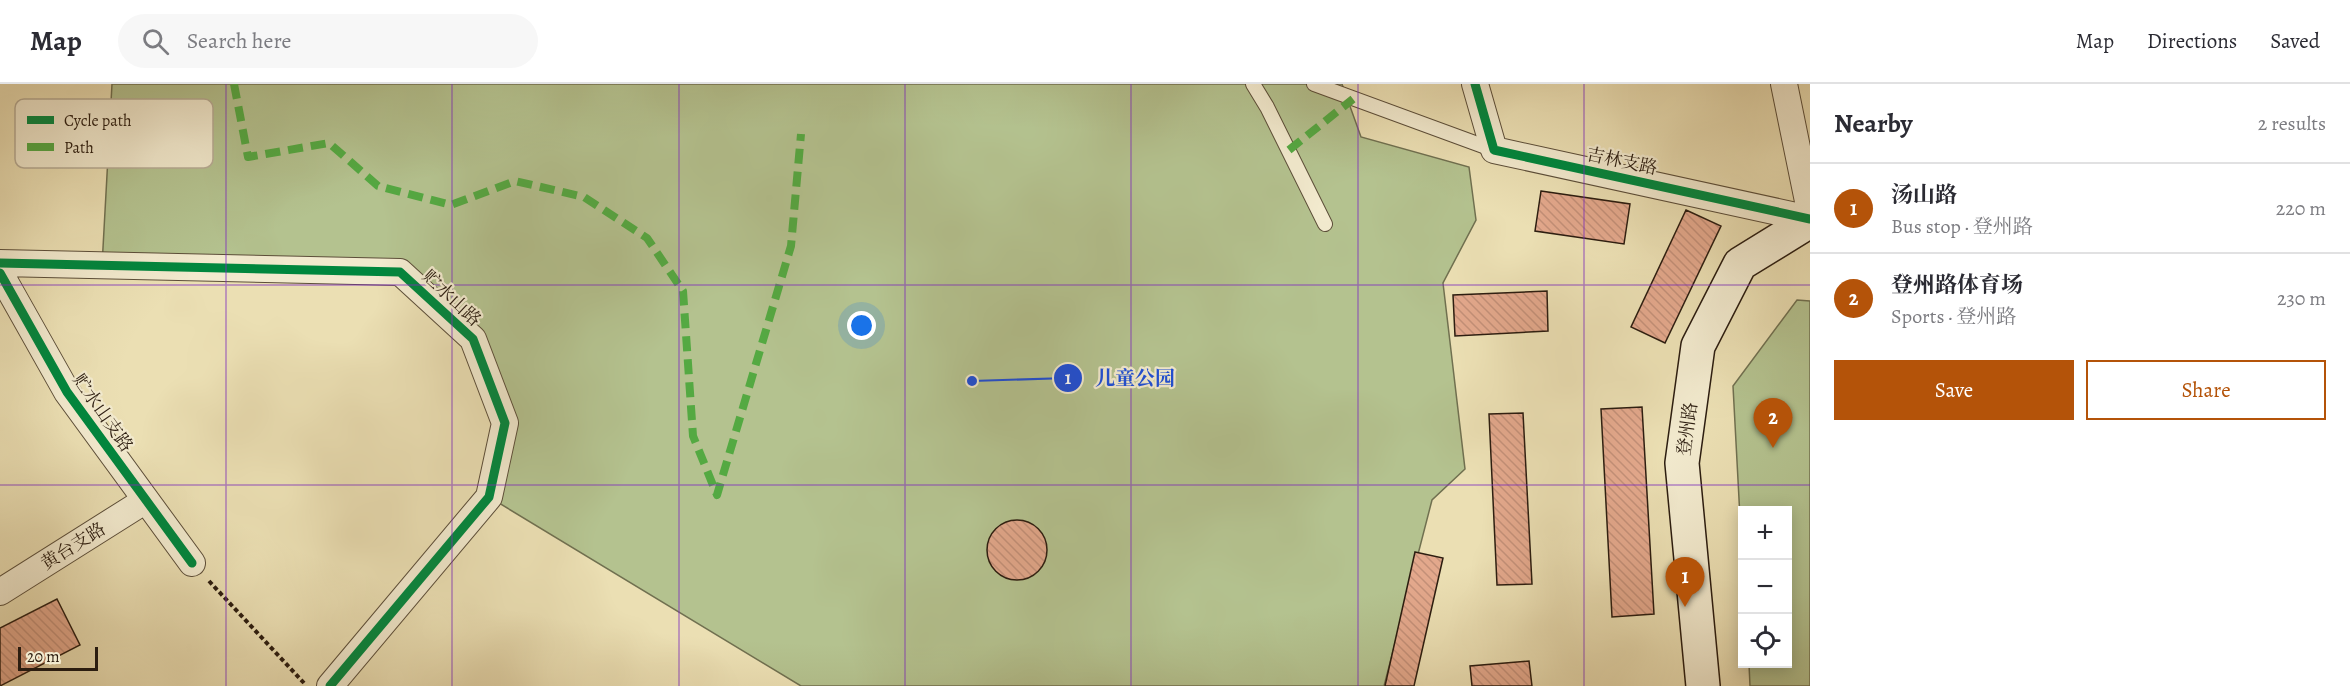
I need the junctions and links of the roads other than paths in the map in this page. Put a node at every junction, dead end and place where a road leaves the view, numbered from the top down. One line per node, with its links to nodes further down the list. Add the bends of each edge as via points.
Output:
1 (1253, 84): 8 (lane)
2 (1314, 84): 5 (lane)
3 (1475, 84): 5 (street)
4 (1784, 84): 6 (street)
5 (1494, 150): 7 (street, 吉林支路)
6 (1810, 211)
7 (1810, 220): 15 (main road, 登州路, via 1740,264 1698,346 1682,463)
8 (1325, 224)
9 (0, 263): 14 (street, 贮水山路, via 400,272 473,339 505,423 489,497)
10 (0, 273): 11 (street, 贮水山支路, via 67,392)
11 (146, 500): 12 (street, 贮水山支路); 13 (street, 黄台支路)
12 (192, 563)
13 (0, 592)
14 (330, 686)
15 (1703, 686)

